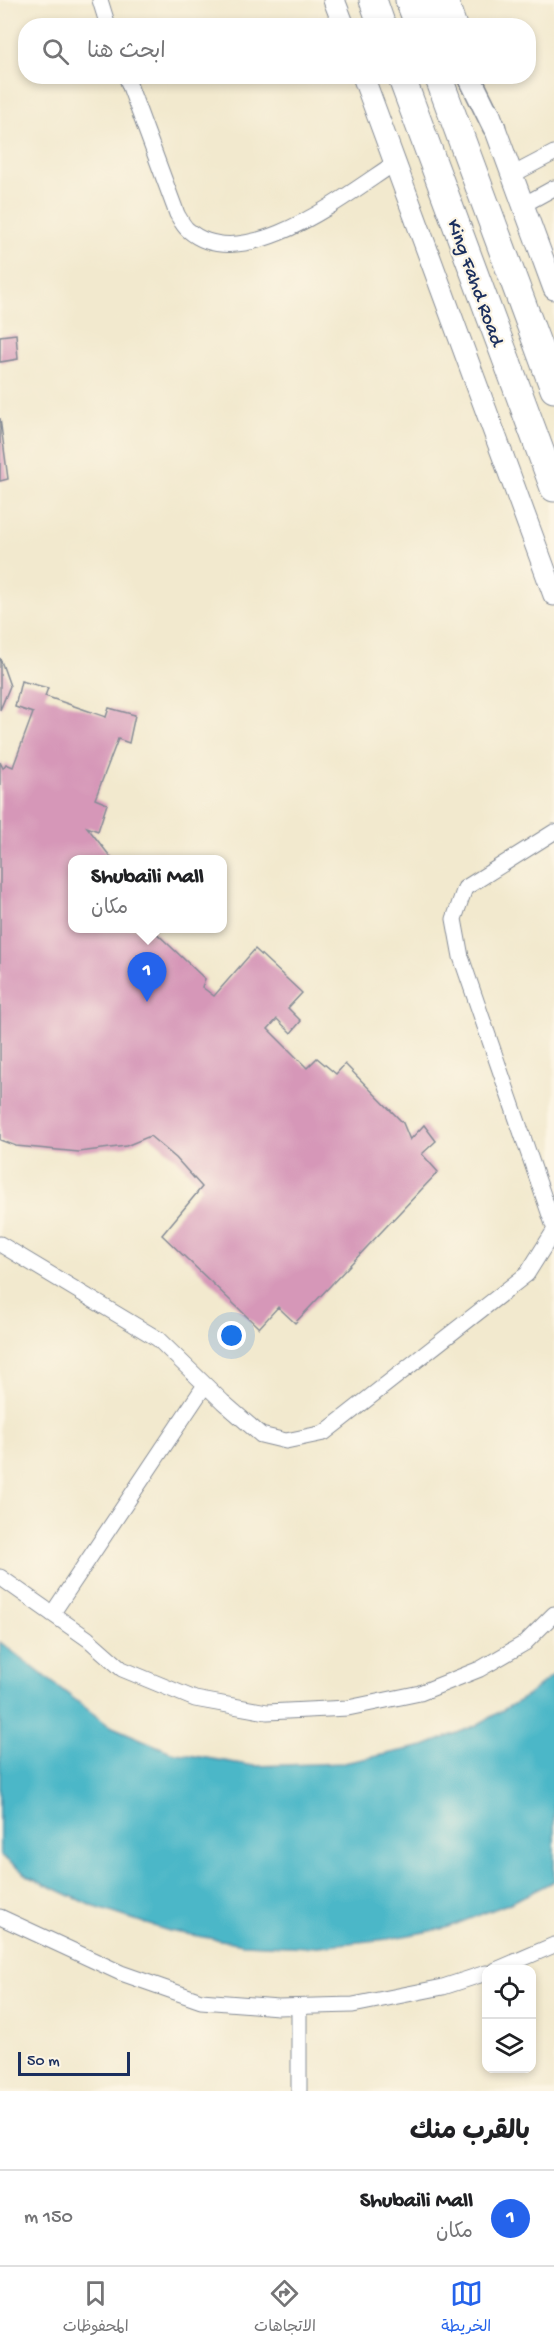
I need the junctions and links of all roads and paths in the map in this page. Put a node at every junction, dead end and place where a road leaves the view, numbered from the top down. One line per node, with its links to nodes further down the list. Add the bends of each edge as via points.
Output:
1 (100, 0): 6 (street)
2 (373, 0): 7 (highway)
3 (409, 0): 8 (highway)
4 (430, 0): 9 (main road)
5 (447, 0): 10 (main road)
6 (106, 18)
7 (379, 18)
8 (416, 18)
9 (439, 18)
10 (453, 18)
11 (129, 84): 19 (street, via 177,214 187,229 206,241 224,246 254,241 303,223)
12 (366, 84): 19 (main road)
13 (404, 84): 25 (highway, King Fahd Road)
14 (441, 84): 24 (highway, King Fahd Road)
15 (473, 84): 17 (main road)
16 (478, 84): 17 (main road)
17 (494, 127): 20 (main road)
18 (554, 153): 20 (street)
19 (395, 163): 26 (main road)
20 (512, 175): 22 (main road)
21 (554, 188): 22 (street)
22 (523, 205): 23 (main road)
23 (554, 289)
24 (554, 389)
25 (554, 488)
26 (554, 595)
27 (554, 832): 28 (street, via 465,888 454,920 461,957)
28 (554, 1229): 30 (street, via 527,1274 324,1433 286,1441 261,1435)
29 (0, 1244): 30 (street, via 158,1339)
30 (205, 1384): 32 (street)
31 (0, 1577): 32 (street)
32 (52, 1614): 33 (street, via 122,1669 195,1699 267,1712 348,1708 420,1693 480,1669 525,1644)
33 (554, 1614)
34 (0, 1917): 38 (street, via 121,1973 201,2001)
35 (554, 1945): 36 (street)
36 (508, 1965)
37 (482, 1974): 38 (street, via 442,1987 353,2005)
38 (299, 2007): 39 (street)
39 (299, 2091)

